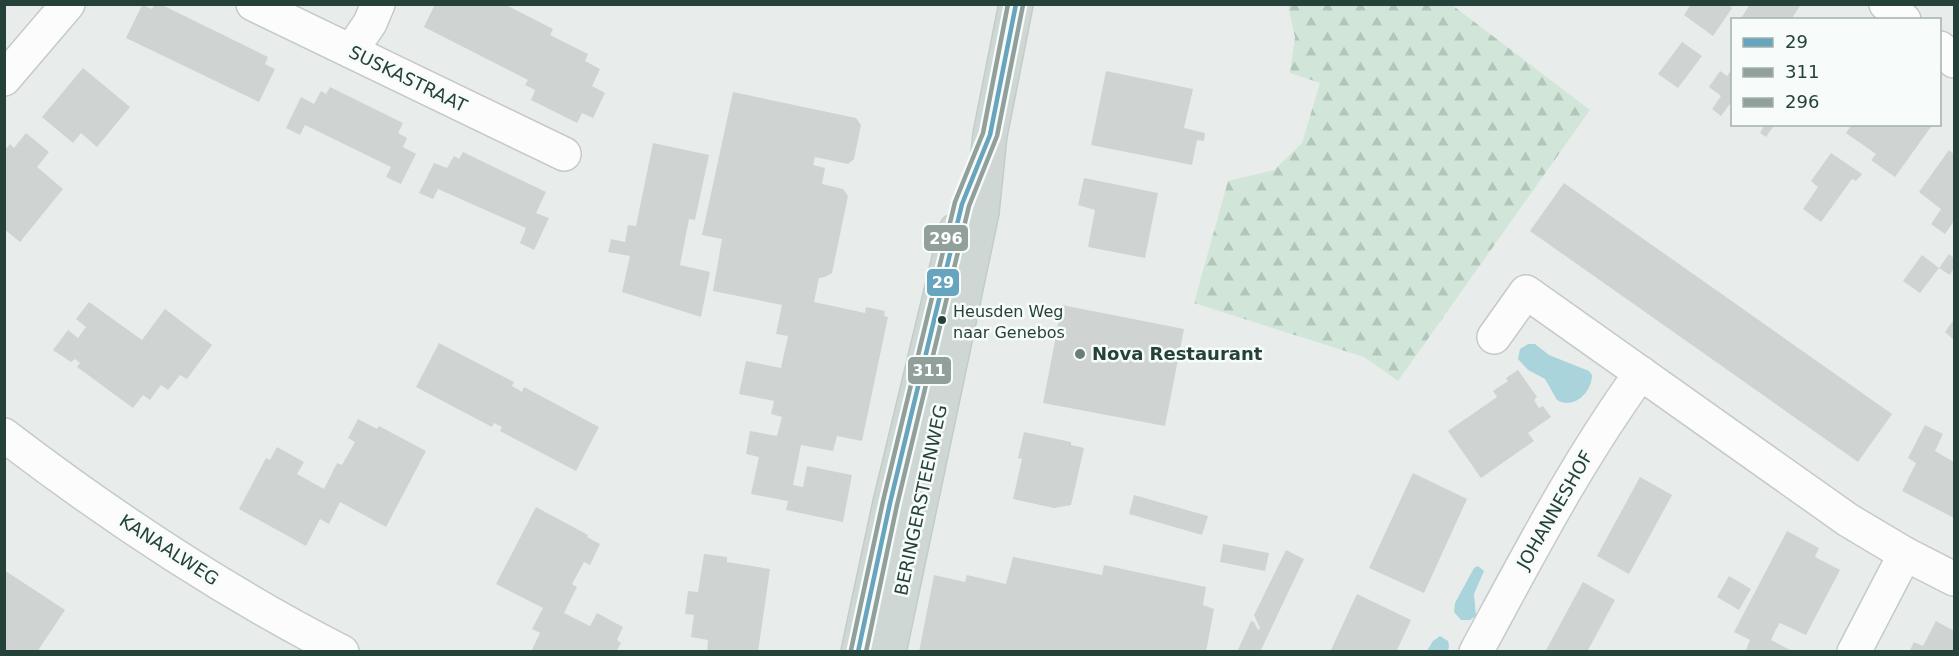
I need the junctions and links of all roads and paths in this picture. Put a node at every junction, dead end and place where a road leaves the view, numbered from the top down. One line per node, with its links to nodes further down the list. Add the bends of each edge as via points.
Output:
1 (68, 4): 10 (street)
2 (252, 4): 8 (street, SUSKASTRAAT)
3 (378, 4): 8 (street)
4 (1017, 4): 11 (main road, BERINGERSTEENWEG)
5 (1886, 4): 6 (street)
6 (1902, 18)
7 (1941, 49): 9 (street)
8 (351, 51): 12 (street, SUSKASTRAAT)
9 (1954, 61)
10 (4, 79)
11 (990, 135): 19 (main road, BERINGERSTEENWEG, via 962,204); 20 (main road, BERINGERSTEENWEG, via 980,223)
12 (564, 154)
13 (1494, 337): 14 (street, via 1526,292)
14 (1641, 373): 16 (street, via 1848,520); 21 (street, JOHANNESHOF, via 1552,510)
15 (4, 435): 18 (street, KANAALWEG, via 135,530 287,624)
16 (1905, 554): 17 (street); 22 (street)
17 (1954, 579)
18 (342, 651)
19 (858, 651)
20 (889, 651)
21 (1476, 651)
22 (1854, 651)

